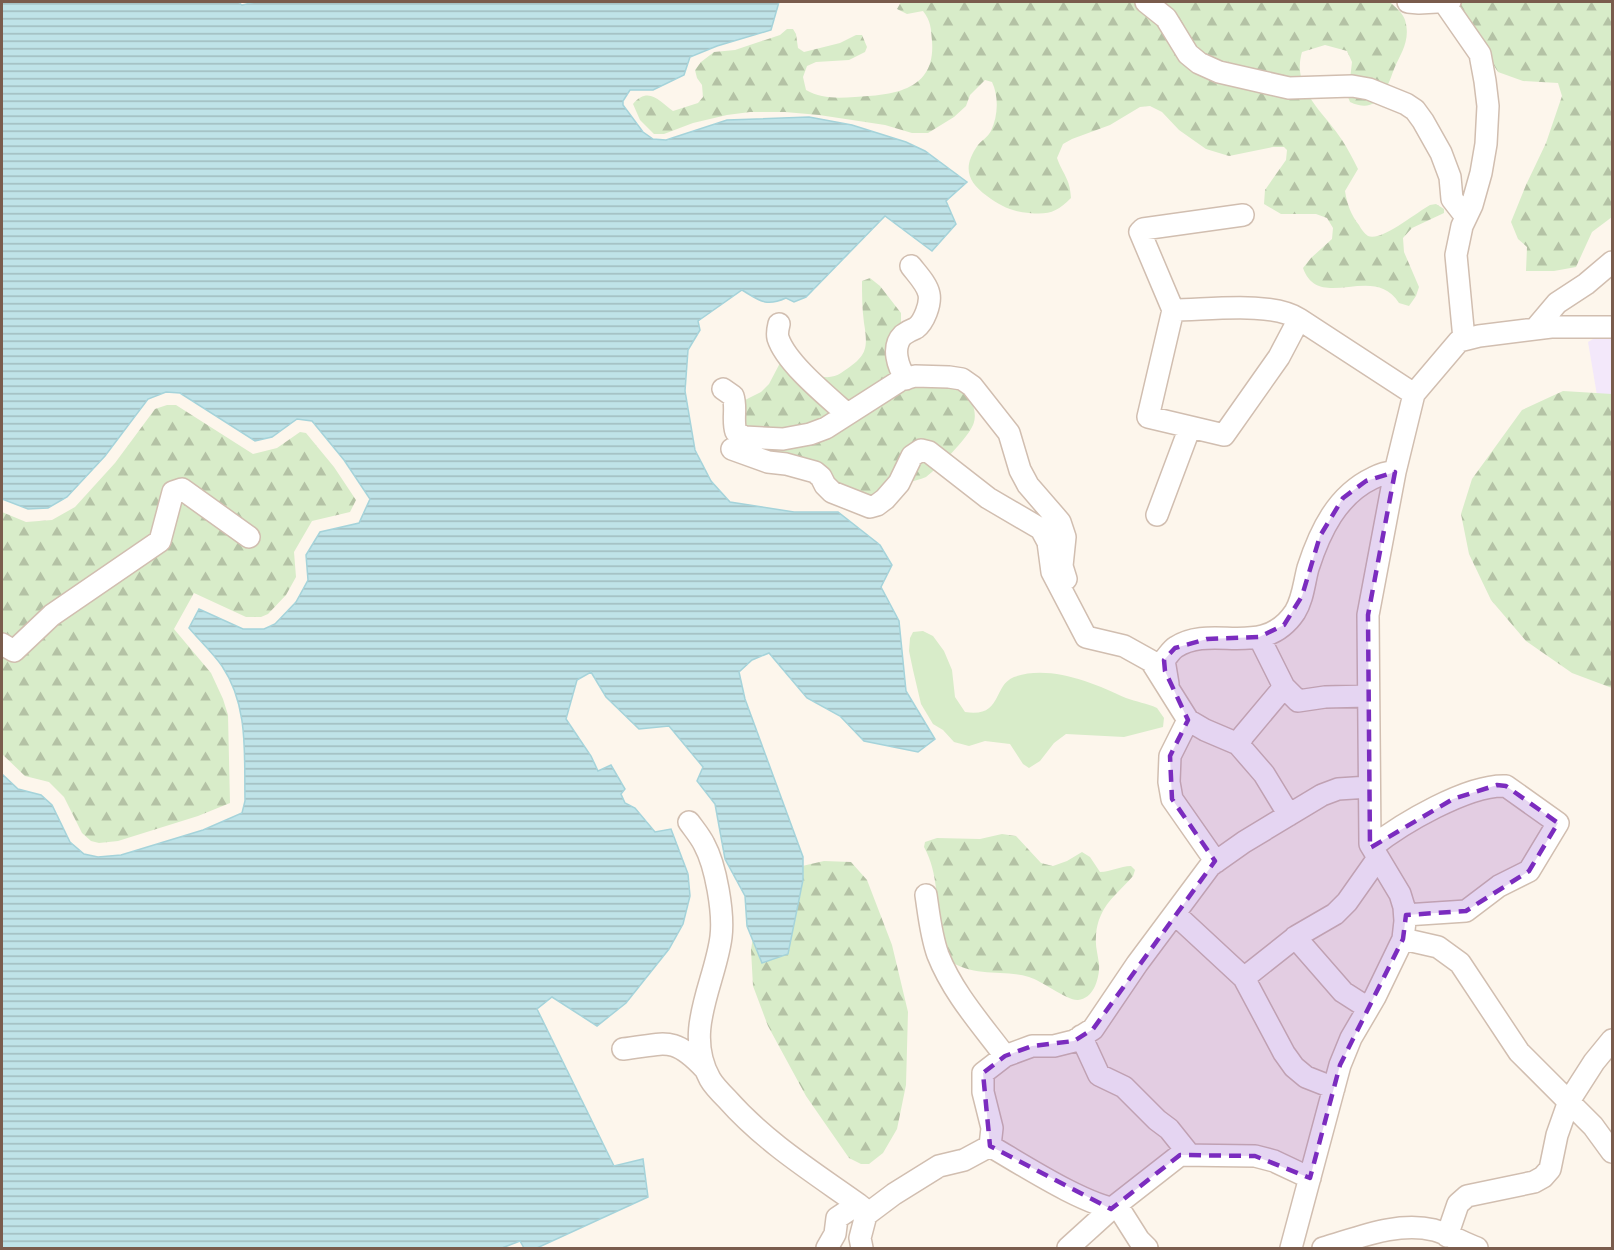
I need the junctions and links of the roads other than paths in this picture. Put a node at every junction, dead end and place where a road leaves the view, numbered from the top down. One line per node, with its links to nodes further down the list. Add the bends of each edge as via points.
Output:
1 (1146, 2): 5 (street, via 1166,18 1188,54 1219,72 1289,88 1369,89 1415,110 1441,153 1450,177 1452,199)
2 (1408, 2): 3 (street)
3 (1443, 2): 5 (street, via 1479,54 1485,81 1486,144)
4 (1243, 215): 8 (street, via 1140,232)
5 (1466, 217): 13 (street, via 1456,255)
6 (1612, 262): 12 (street, via 1557,303)
7 (911, 266): 14 (street, via 929,292 930,300 917,327 898,343 900,369)
8 (1173, 310): 9 (street, via 1270,308); 18 (street, via 1149,417)
9 (1299, 318): 16 (street); 18 (street, via 1279,357 1224,435)
10 (778, 324): 17 (street, via 778,337 790,357)
11 (1612, 327): 12 (street)
12 (1535, 329): 13 (street)
13 (1464, 339): 16 (street, via 1459,340)
14 (906, 379): 17 (street); 23 (street, via 930,376 962,380 972,386 1009,433 1028,485 1064,530 1062,566 1076,595)
15 (723, 389): 17 (street, via 733,396 734,427 744,437 796,438 826,428)
16 (1414, 394): 20 (street)
17 (847, 414)
18 (1190, 427): 21 (street)
19 (732, 448): 23 (street, via 768,462 815,472 832,492 870,507 878,506 899,483 912,456 921,450 929,452 988,498 1041,529 1048,542 1052,572)
20 (1395, 472): 24 (street, via 1366,481 1343,498 1320,536 1295,612 1284,625); 28 (street, via 1368,615)
21 (1157, 515)
22 (249, 537): 25 (street, via 182,489 173,492 160,541 52,615 14,651)
23 (1077, 618): 26 (street, via 1086,636 1124,646 1151,662)
24 (1259, 637): 26 (street, via 1185,642 1164,660); 27 (street)
25 (2, 644)
26 (1168, 687): 29 (street)
27 (1284, 687): 28 (street, via 1298,701); 30 (street)
28 (1368, 696): 31 (street)
29 (1188, 720): 30 (street); 35 (street, via 1170,756 1172,799)
30 (1239, 745): 32 (street, via 1264,774)
31 (1369, 787): 32 (street, via 1338,789); 34 (street, via 1370,844)
32 (1289, 815): 35 (street)
33 (689, 822): 47 (street, via 705,845 718,891 721,920 718,950 699,1026)
34 (1375, 853): 38 (street, via 1400,894); 38 (street, via 1390,833 1453,799 1497,785 1506,786 1558,824 1529,871 1499,886 1466,911); 39 (street, via 1347,902 1335,914)
35 (1216, 862): 37 (street)
36 (926, 895): 46 (street, via 931,932 950,980)
37 (1175, 914): 41 (street); 43 (street, via 1093,1029)
38 (1405, 915): 40 (street)
39 (1295, 938): 41 (street); 42 (street, via 1343,992)
40 (1403, 939): 42 (street); 49 (street, via 1438,947 1460,963 1520,1052)
41 (1244, 978): 48 (street, via 1294,1067 1306,1077)
42 (1368, 1008): 48 (street, via 1351,1038)
43 (1081, 1036): 46 (street, via 1074,1041 1032,1046); 52 (street, via 1099,1075 1124,1087 1169,1129)
44 (1612, 1040): 49 (street)
45 (623, 1049): 47 (street, via 679,1046)
46 (1005, 1056): 50 (street, via 983,1073 982,1092 992,1128)
47 (705, 1069): 54 (street, via 711,1081 762,1134)
48 (1334, 1088): 53 (street)
49 (1569, 1101): 51 (street); 56 (street, via 1550,1169 1543,1177 1467,1196 1458,1204)
50 (990, 1146): 54 (street, via 964,1160 939,1166); 55 (street, via 1079,1196)
51 (1612, 1152)
52 (1189, 1154): 53 (street, via 1255,1156); 55 (street, via 1180,1155)
53 (1310, 1178): 61 (street)
54 (864, 1209): 57 (street, via 837,1218 835,1234); 58 (street)
55 (1111, 1209): 59 (street); 60 (street, via 1120,1210)
56 (1447, 1236): 62 (street, via 1434,1230 1391,1229); 63 (street)
57 (827, 1248)
58 (862, 1248)
59 (1068, 1248)
60 (1148, 1248)
61 (1291, 1248)
62 (1323, 1248)
63 (1477, 1248)

